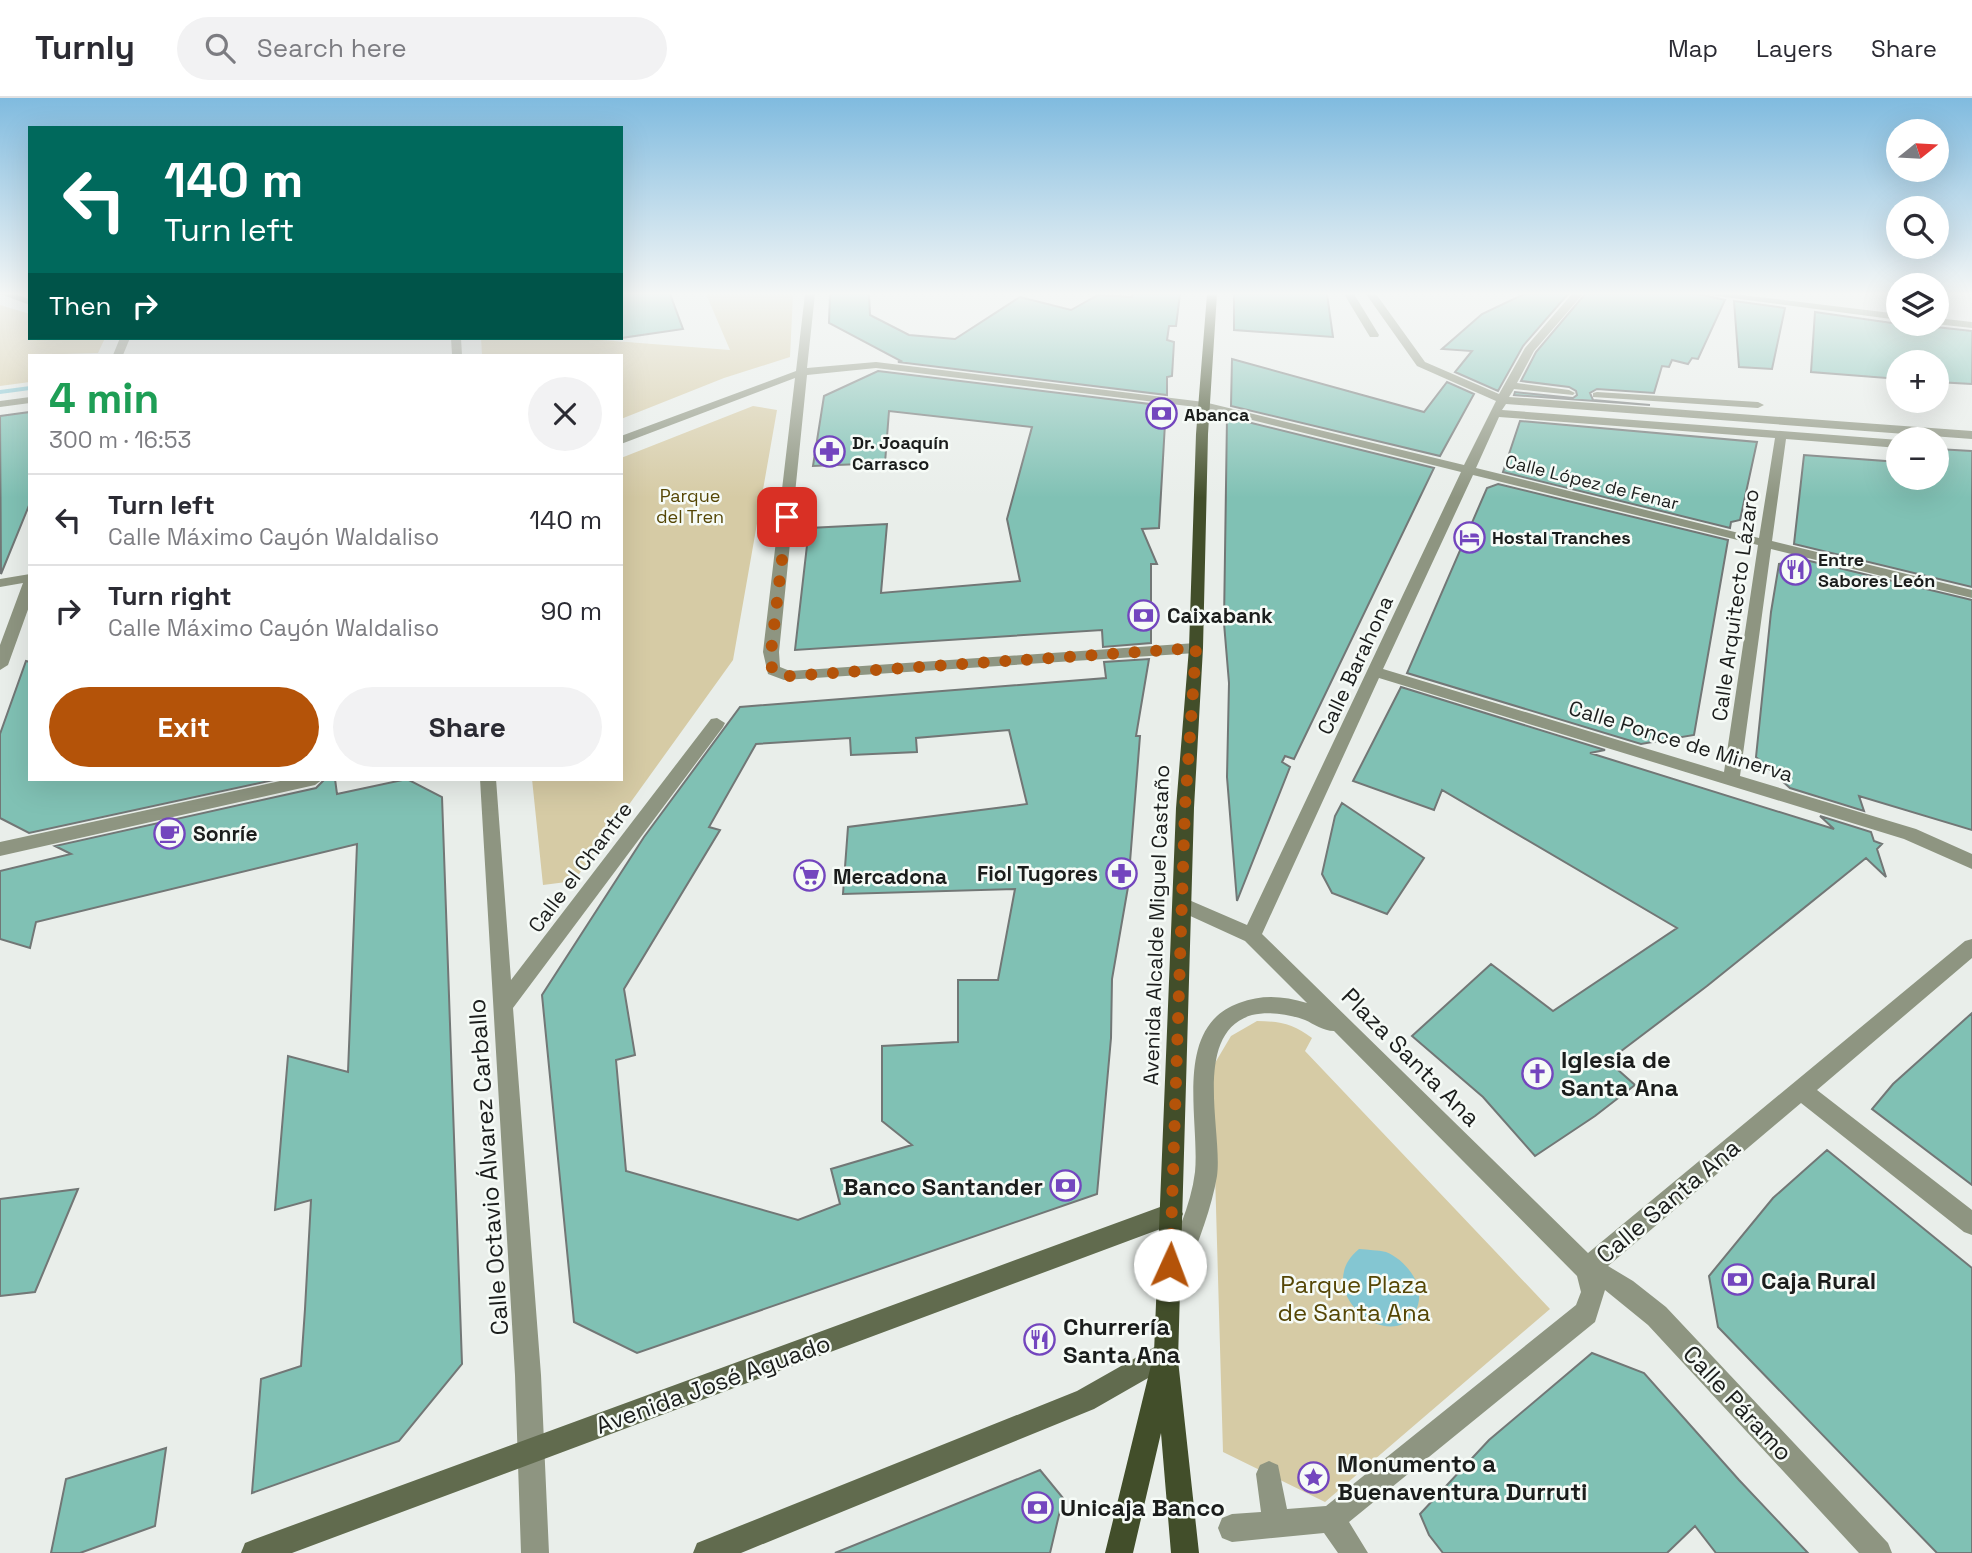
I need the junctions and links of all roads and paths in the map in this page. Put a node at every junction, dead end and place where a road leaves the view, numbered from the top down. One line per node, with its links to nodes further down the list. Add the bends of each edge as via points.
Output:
1 (804, 362): 5 (street)
2 (1207, 362): 10 (main road, Avenida Alcalde Miguel Castaño)
3 (1420, 362): 8 (street)
4 (1524, 362): 6 (street, Calle Barahona)
5 (803, 372): 10 (street, Calle López de Fenar, via 876,365); 15 (street, Calle López de Fenar); 23 (street, via 772,670 789,676)
6 (1510, 385): 8 (street, Calle Barahona); 11 (street, via 1554,393)
7 (28, 400): 9 (street)
8 (1503, 400): 12 (street, Calle Barahona); 14 (street)
9 (0, 404)
10 (1204, 405): 17 (street, Calle López de Fenar); 23 (main road, Avenida Alcalde Miguel Castaño)
11 (1758, 405)
12 (1495, 413): 13 (street); 17 (street, Calle Barahona)
13 (1781, 435): 16 (street); 18 (street, Calle Arquitecto Lázaro)
14 (1972, 435)
15 (623, 439)
16 (1886, 443)
17 (1469, 470): 18 (street, Calle López de Fenar); 25 (street, Calle Barahona)
18 (1765, 542): 22 (street, Calle López de Fenar); 27 (street, Calle Arquitecto Lázaro)
19 (28, 578): 20 (street)
20 (0, 583)
21 (28, 589): 24 (street)
22 (1972, 594)
23 (1196, 648): 32 (main road, Avenida Alcalde Miguel Castaño)
24 (0, 665)
25 (1375, 672): 27 (street, Calle Ponce de Minerva); 33 (street, Calle Barahona)
26 (717, 723): 35 (street, Calle el Chantre)
27 (1731, 780): 31 (street, Calle Ponce de Minerva, via 1910,834)
28 (306, 781): 30 (street)
29 (488, 781): 35 (street, Calle Octavio Álvarez Carballo)
30 (0, 849)
31 (1972, 862)
32 (1182, 904): 33 (street, Plaza Santa Ana); 38 (main road, Avenida Alcalde Miguel Castaño)
33 (1252, 936): 36 (street, Plaza Santa Ana)
34 (1972, 947): 37 (street, Calle Santa Ana)
35 (504, 1005): 43 (street, Calle Octavio Álvarez Carballo)
36 (1351, 1035): 40 (street, Plaza Santa Ana); 41 (street, via 1315,1014 1281,1004 1248,1005 1219,1028 1204,1064 1206,1174)
37 (1802, 1091): 39 (street); 40 (street, Calle Santa Ana)
38 (1171, 1214): 41 (main road, Avenida Alcalde Miguel Castaño); 43 (main road, Avenida José Aguado)
39 (1972, 1224)
40 (1587, 1269): 45 (street, Calle Santa Ana, via 1593,1292 1586,1313); 54 (street, Calle Páramo, via 1632,1292 1657,1316)
41 (1169, 1291): 42 (main road, Avenida Alcalde Miguel Castaño)
42 (1167, 1353): 50 (main road, via 1085,1400); 51 (main road, Avenida Alcalde Miguel Castaño); 52 (main road)
43 (532, 1451): 48 (main road, Avenida José Aguado); 49 (street, Calle Octavio Álvarez Carballo)
44 (1269, 1474): 46 (street)
45 (1331, 1519): 46 (street); 53 (street)
46 (1276, 1525): 47 (street)
47 (1232, 1528)
48 (255, 1553)
49 (535, 1553)
50 (707, 1553)
51 (1119, 1553)
52 (1185, 1553)
53 (1354, 1553)
54 (1878, 1553)

